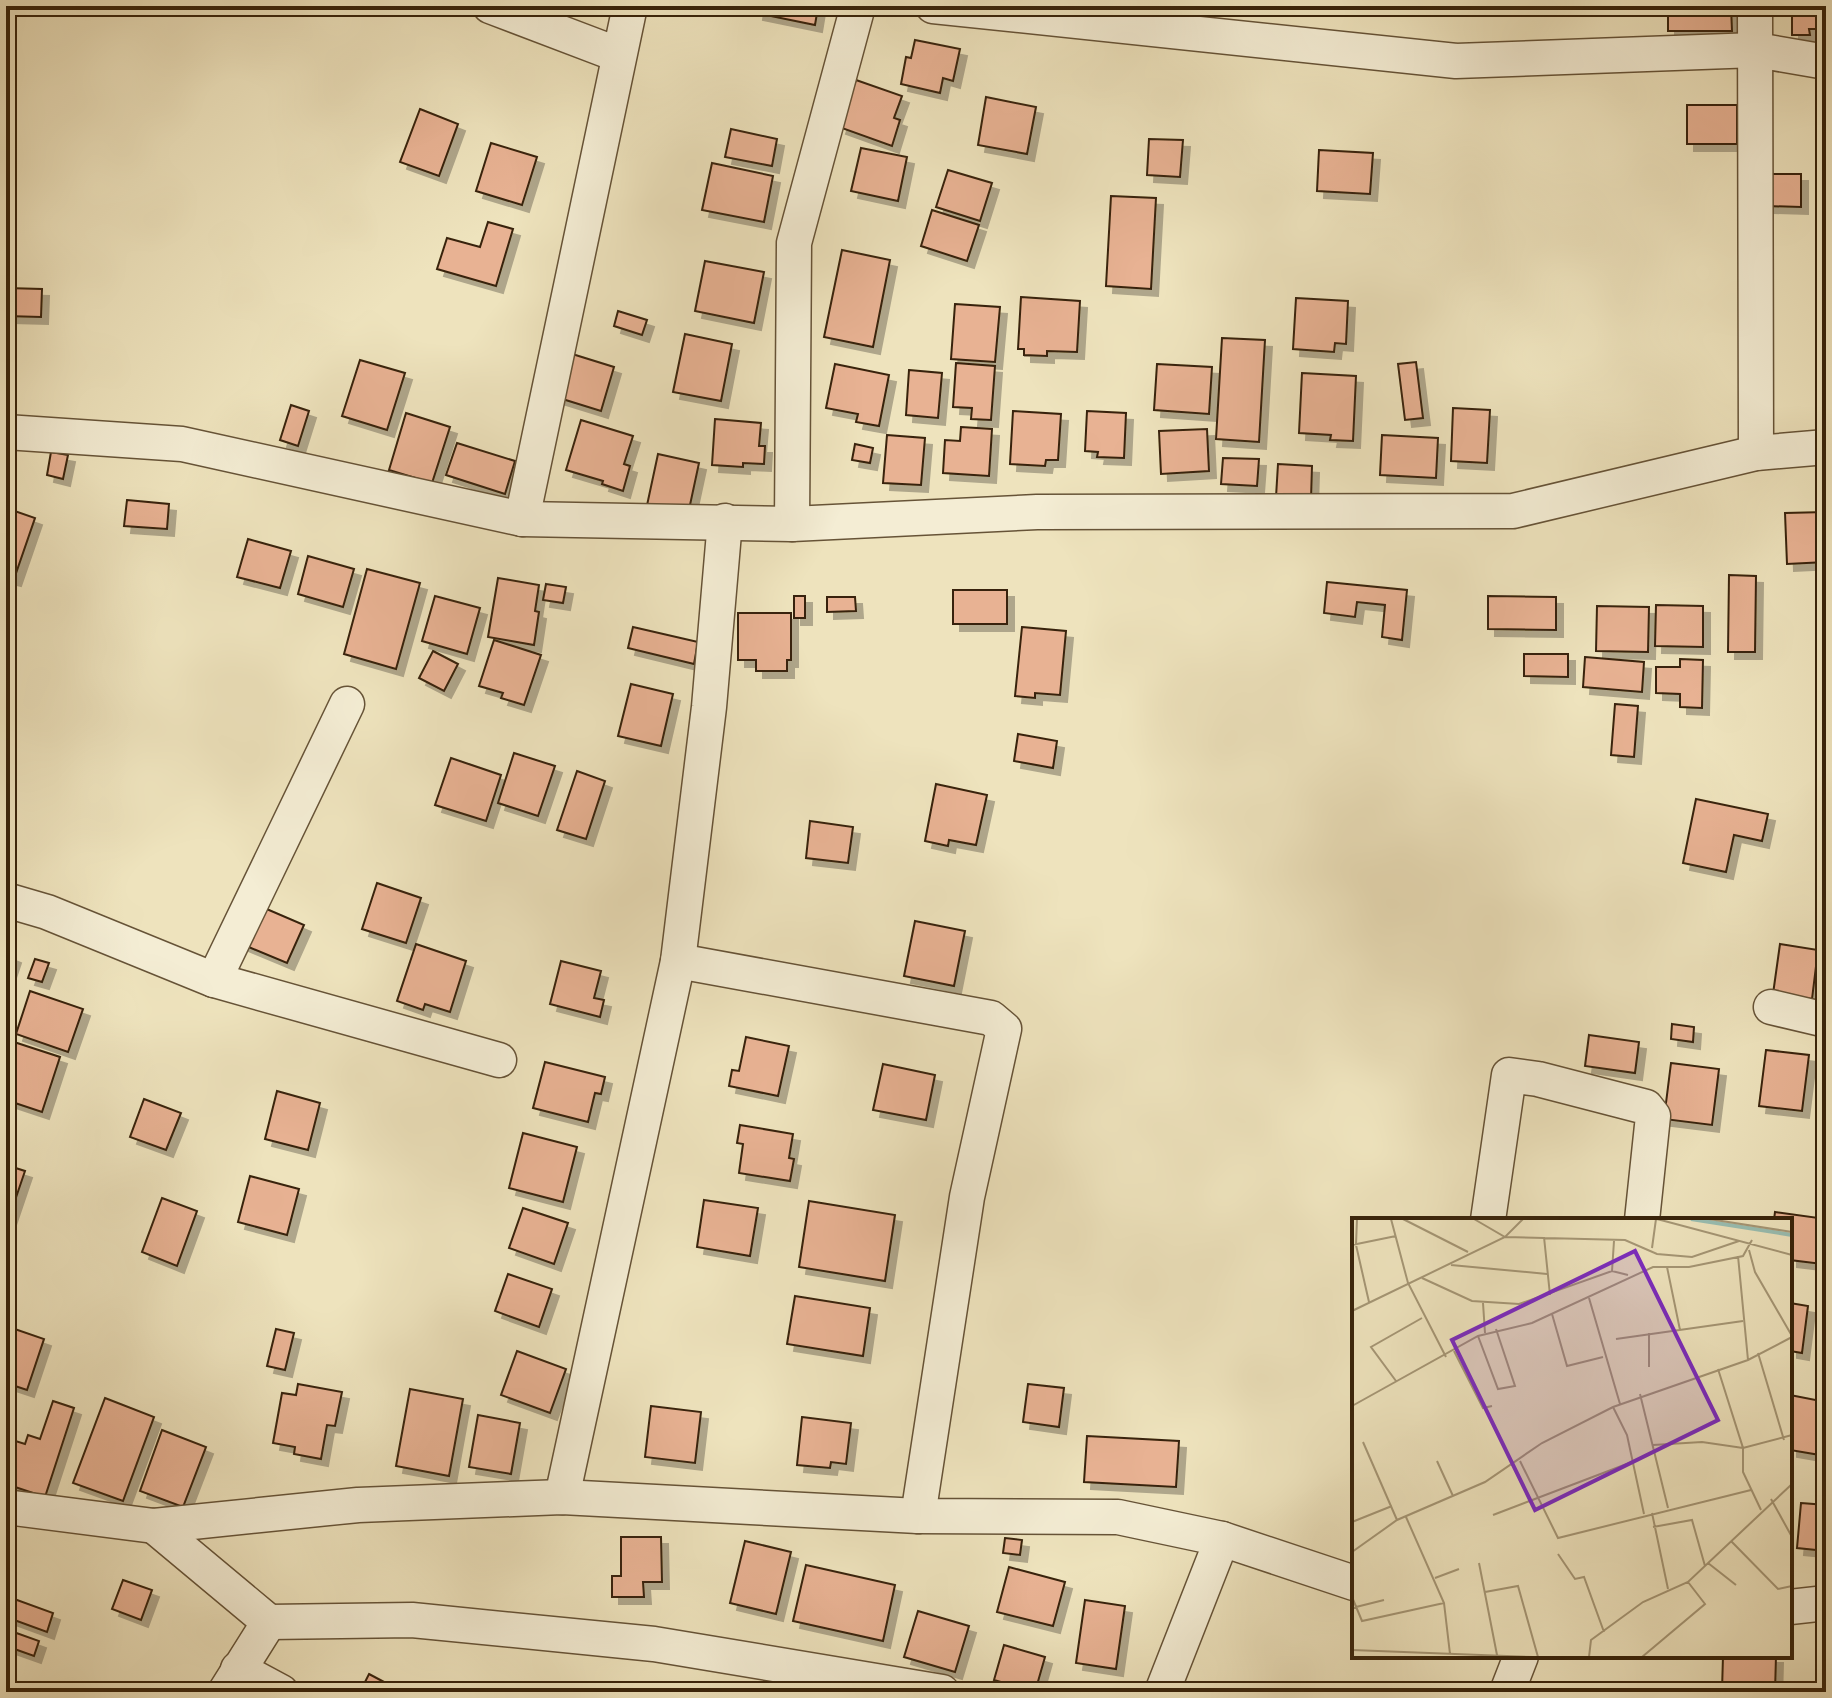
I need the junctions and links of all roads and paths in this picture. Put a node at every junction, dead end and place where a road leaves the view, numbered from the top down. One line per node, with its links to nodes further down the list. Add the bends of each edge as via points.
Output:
1 (490, 6): 7 (street)
2 (630, 6): 7 (street)
3 (858, 6): 14 (street, via 794,243)
4 (933, 6): 6 (street, via 1456,61)
5 (1755, 6): 6 (street)
6 (1756, 50): 8 (street); 11 (street)
7 (619, 55): 12 (street)
8 (1826, 62)
9 (6, 432): 12 (street, via 182,444)
10 (1826, 447): 11 (street)
11 (1756, 453): 14 (street, via 1513,511 1037,512)
12 (522, 519): 13 (street)
13 (725, 521): 14 (street); 17 (street)
14 (792, 524)
15 (347, 704): 18 (street)
16 (6, 900): 18 (street)
17 (678, 961): 24 (street); 26 (street, via 991,1018 1004,1029 967,1197)
18 (214, 980): 21 (street)
19 (1771, 1007): 20 (street)
20 (1826, 1020)
21 (499, 1060)
22 (1488, 1218): 23 (street, via 1509,1075 1646,1107 1653,1116)
23 (1642, 1218)
24 (562, 1497): 26 (street); 27 (street, via 358,1505)
25 (6, 1507): 27 (street)
26 (918, 1516): 28 (street, via 1118,1517)
27 (154, 1526): 32 (street)
28 (1222, 1539): 29 (street); 38 (street)
29 (1352, 1582)
30 (1826, 1603): 31 (street)
31 (1792, 1607)
32 (269, 1622): 34 (street); 35 (street, via 412,1620 654,1644)
33 (1520, 1658): 39 (street)
34 (231, 1680): 36 (street)
35 (862, 1686): 37 (street)
36 (281, 1692)
37 (942, 1692)
38 (1162, 1692)
39 (1507, 1692)

